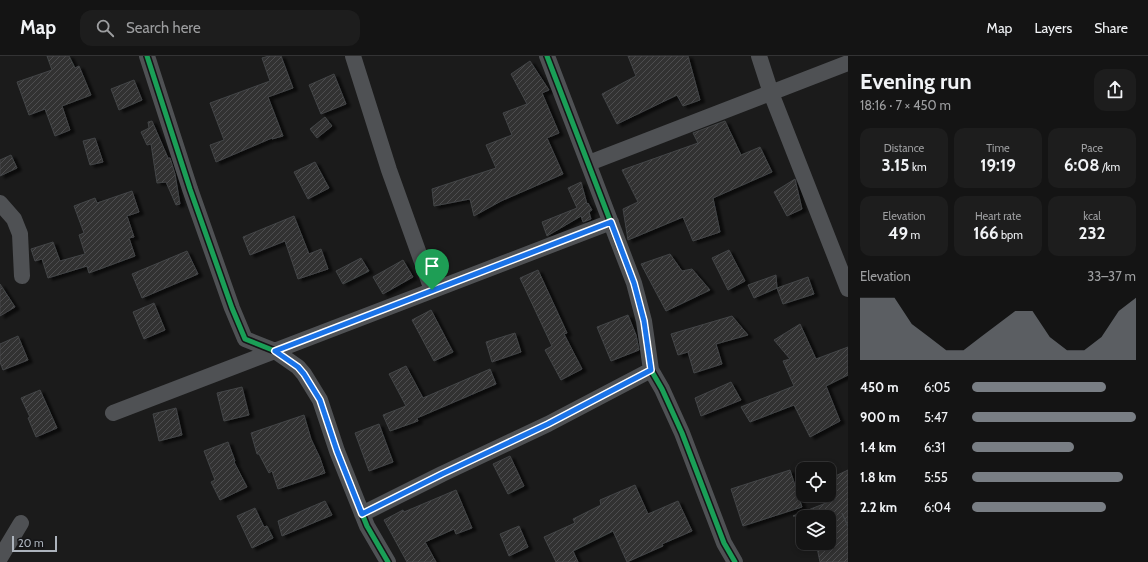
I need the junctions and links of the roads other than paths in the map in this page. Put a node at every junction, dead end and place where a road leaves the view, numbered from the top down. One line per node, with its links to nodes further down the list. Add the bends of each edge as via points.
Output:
1 (147, 56): 13 (street, via 190,189 242,333 248,341)
2 (353, 56): 12 (street, via 389,170)
3 (547, 56): 7 (street)
4 (759, 56): 6 (street)
5 (848, 63): 6 (street)
6 (771, 93): 7 (street); 11 (street)
7 (589, 163): 9 (street)
8 (0, 203): 10 (street, via 14,219 20,234)
9 (611, 222): 12 (street); 14 (street, via 634,283 644,321)
10 (22, 276)
11 (848, 289)
12 (432, 290): 13 (street)
13 (275, 351): 15 (street); 16 (street, via 298,367 320,400)
14 (651, 370): 16 (street, via 548,424); 20 (street, via 682,433 724,543)
15 (113, 413)
16 (362, 514): 19 (street)
17 (21, 523): 18 (street)
18 (0, 558)
19 (388, 562)
20 (734, 562)

